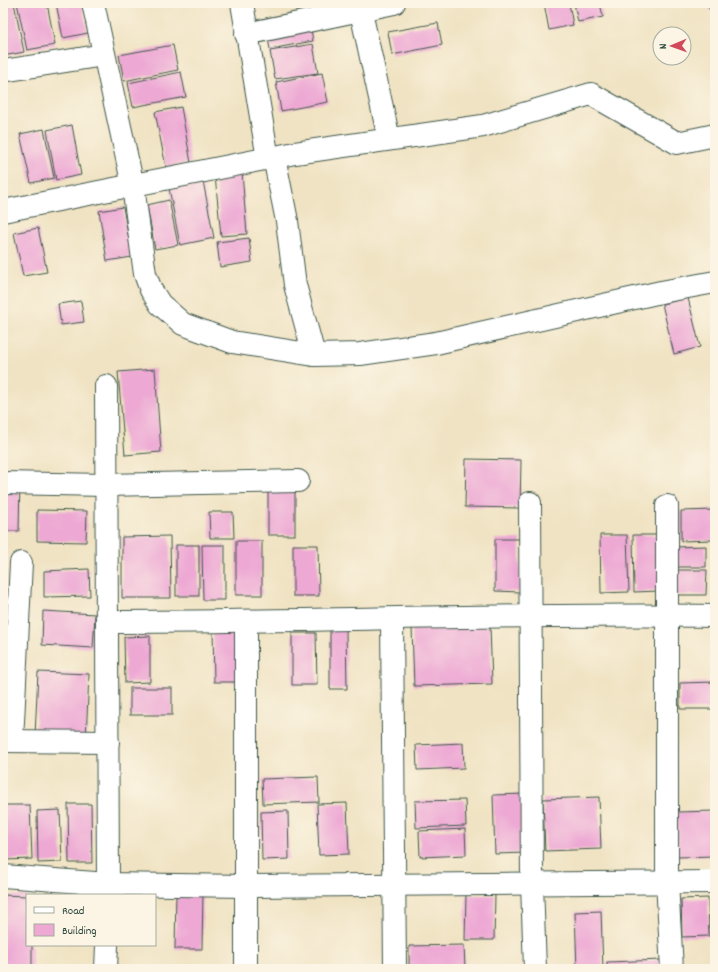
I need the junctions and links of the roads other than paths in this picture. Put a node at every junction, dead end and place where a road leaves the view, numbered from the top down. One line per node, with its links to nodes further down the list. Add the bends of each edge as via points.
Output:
1 (92, 3): 5 (street)
2 (394, 3): 3 (street)
3 (361, 6): 4 (street); 8 (street)
4 (247, 15): 9 (street)
5 (104, 55): 6 (street); 10 (street)
6 (3, 71)
7 (715, 134): 8 (street, via 677,143 592,94 483,126)
8 (389, 139): 9 (street)
9 (271, 158): 10 (street); 13 (street, via 287,221 295,285)
10 (133, 186): 11 (street); 13 (street, via 145,274 160,304 183,324 232,342)
11 (3, 211)
12 (715, 282): 13 (street, via 436,343 360,354)
13 (314, 355)
14 (106, 386): 17 (street)
15 (298, 481): 17 (street)
16 (3, 483): 17 (street)
17 (105, 485): 25 (street, via 108,525)
18 (530, 503): 23 (street)
19 (667, 506): 21 (street)
20 (21, 563): 27 (street)
21 (667, 615): 22 (street); 23 (street); 30 (street)
22 (715, 616)
23 (531, 617): 24 (street); 33 (street)
24 (392, 619): 26 (street); 32 (street)
25 (107, 622): 26 (street); 28 (street)
26 (246, 622): 34 (street)
27 (7, 741): 28 (street)
28 (108, 742): 35 (street)
29 (3, 876): 35 (street)
30 (667, 882): 31 (street); 33 (street); 41 (street)
31 (715, 882)
32 (393, 884): 33 (street); 34 (street); 39 (street)
33 (532, 884): 40 (street)
34 (246, 886): 35 (street); 38 (street)
35 (108, 890)
36 (107, 946): 37 (street)
37 (103, 968)
38 (246, 969)
39 (395, 969)
40 (535, 969)
41 (672, 969)

